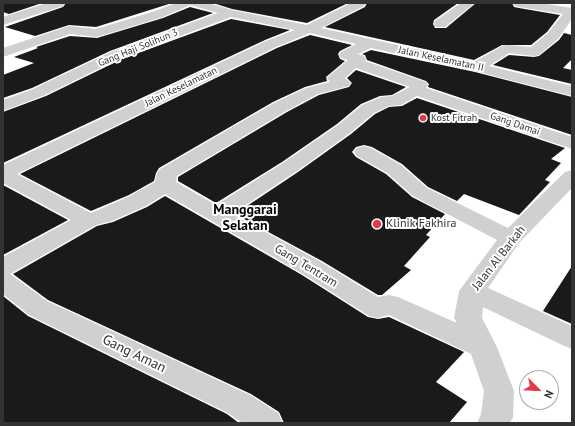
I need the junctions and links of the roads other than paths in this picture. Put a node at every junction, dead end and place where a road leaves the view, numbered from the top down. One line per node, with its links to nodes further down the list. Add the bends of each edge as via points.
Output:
1 (59, 3): 9 (street)
2 (186, 3): 13 (street, via 160,14 97,33 68,30)
3 (195, 3): 7 (street, Jalan Keselamatan II)
4 (360, 3): 11 (street, Jalan Keselamatan)
5 (469, 3): 10 (street)
6 (519, 3): 8 (street)
7 (230, 13): 11 (street, Jalan Keselamatan II); 18 (street, Gang Haji Solihun 3, via 116,55 40,92)
8 (572, 13): 15 (street, via 534,52 507,49)
9 (3, 21)
10 (440, 24)
11 (309, 29): 12 (street, Jalan Keselamatan II); 21 (street, Jalan Keselamatan, via 271,44)
12 (369, 44): 14 (street, via 346,55 359,59); 15 (street, Jalan Keselamatan II)
13 (4, 52)
14 (355, 62): 16 (street, Gang Damai, via 420,85); 23 (street, via 335,78 343,83 312,92 280,107 167,173)
15 (476, 66): 17 (street, Jalan Keselamatan II)
16 (416, 90): 19 (street, Gang Damai); 24 (street, via 395,101 387,101 368,109 290,167)
17 (572, 91)
18 (3, 106)
19 (572, 143)
20 (364, 152): 26 (street, via 394,169 420,192)
21 (3, 173): 25 (street)
22 (572, 176): 26 (street, Jalan Al Barkah)
23 (165, 185): 24 (street, Gang Tentram); 25 (street, via 138,201)
24 (217, 214): 31 (street, Gang Tentram, via 375,307 389,304)
25 (88, 220): 27 (street)
26 (511, 238): 29 (street, Jalan Al Barkah)
27 (3, 268)
28 (3, 281): 32 (street, Gang Aman, via 38,308 239,404)
29 (472, 291): 30 (street); 31 (street, Jalan Al Barkah, via 468,318)
30 (572, 338)
31 (483, 347): 33 (street, Jalan Al Barkah, via 499,391 497,417)
32 (267, 423)
33 (493, 423)

